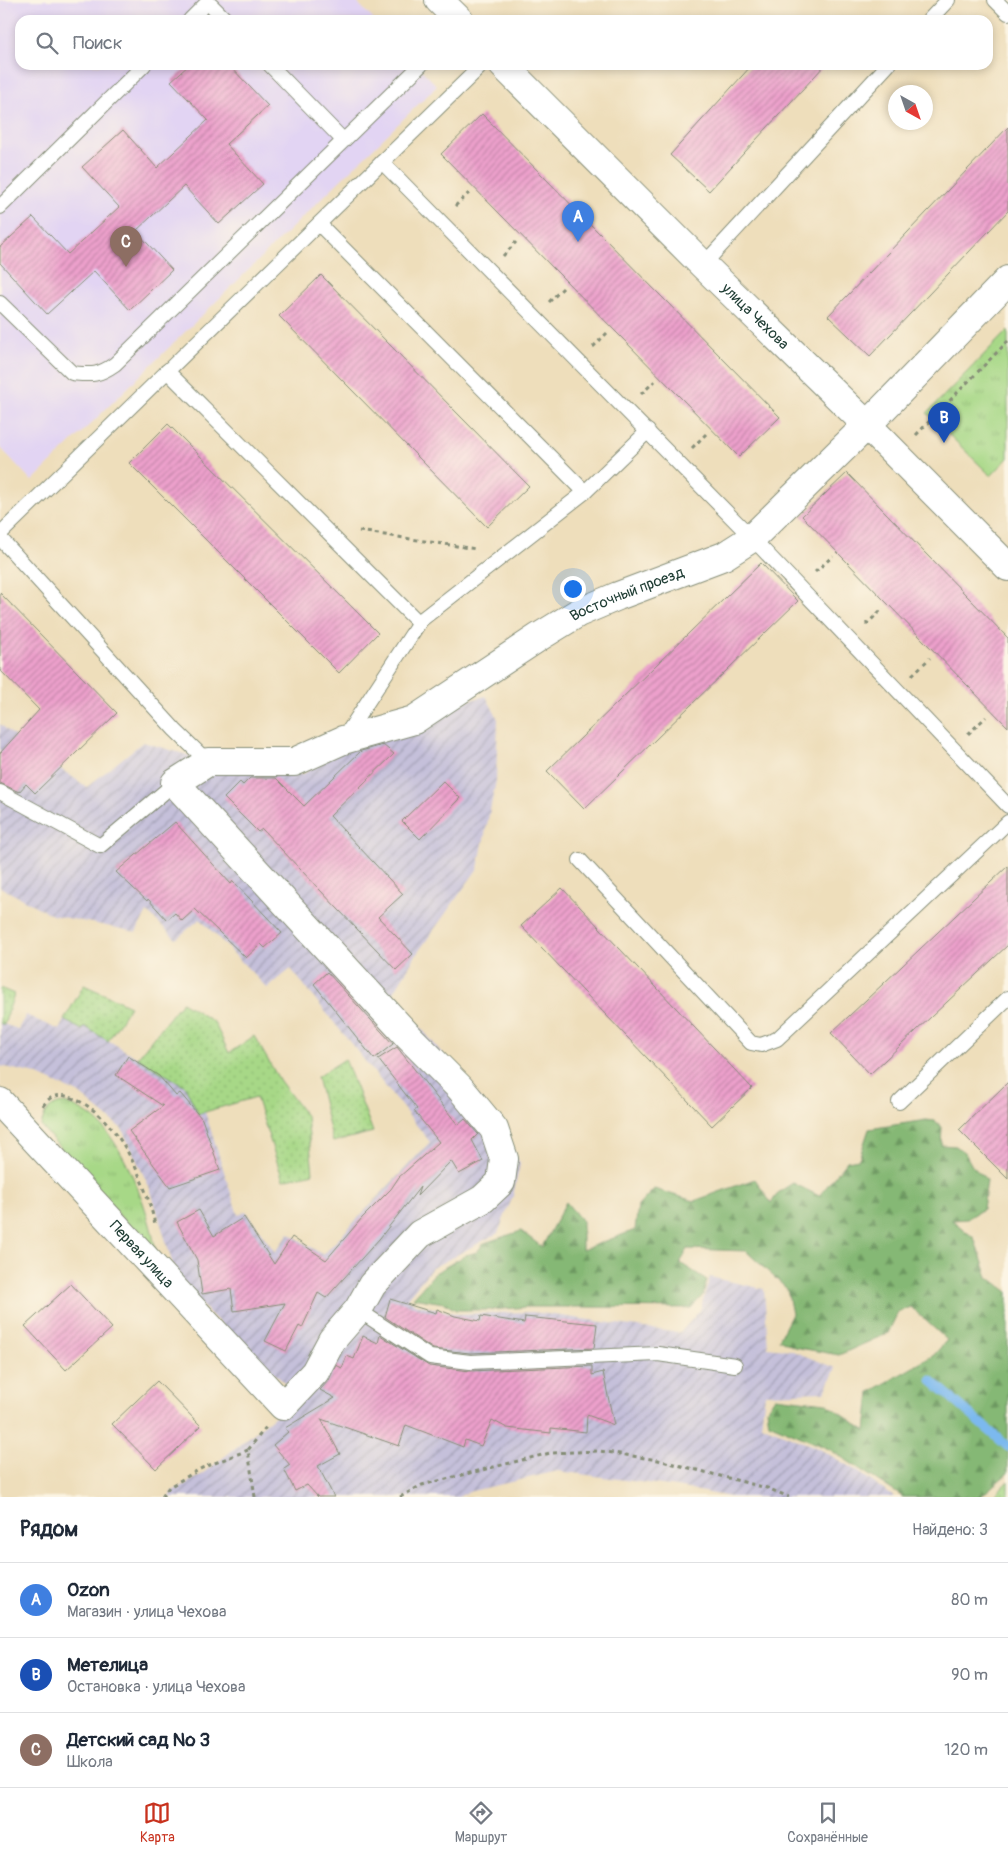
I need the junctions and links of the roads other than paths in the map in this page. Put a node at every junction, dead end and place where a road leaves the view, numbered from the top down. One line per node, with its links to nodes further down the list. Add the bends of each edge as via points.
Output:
1 (439, 0): 7 (street)
2 (948, 0): 8 (lane)
3 (995, 0): 4 (lane)
4 (1008, 13)
5 (195, 15): 6 (lane, via 208,2)
6 (221, 15)
7 (454, 15)
8 (934, 15)
9 (139, 70): 17 (lane)
10 (275, 70): 15 (lane)
11 (417, 70): 15 (lane)
12 (477, 70): 16 (lane)
13 (508, 70): 19 (street, улица Чехова)
14 (883, 70): 19 (lane)
15 (342, 140): 21 (lane, via 115,364 102,373 72,373)
16 (382, 162): 18 (lane); 24 (lane)
17 (0, 206)
18 (318, 224): 22 (lane); 25 (lane)
19 (703, 265): 23 (street, улица Чехова)
20 (1008, 280): 23 (street, Восточный проезд)
21 (0, 303)
22 (167, 371): 26 (lane); 30 (lane)
23 (867, 425): 28 (street, Восточный проезд); 29 (street, улица Чехова)
24 (648, 431): 25 (lane); 28 (lane)
25 (584, 492): 30 (lane)
26 (0, 534)
27 (0, 538): 32 (lane)
28 (752, 538): 31 (street, Восточный проезд, via 724,556 578,613 414,720); 35 (lane)
29 (1008, 567)
30 (419, 623): 31 (lane)
31 (343, 740): 32 (street, Восточный проезд, via 294,762)
32 (208, 762): 33 (street)
33 (175, 783): 34 (lane, via 100,846); 41 (street, via 460,1088 494,1130 504,1159 501,1182 483,1199 420,1234 372,1285)
34 (0, 792)
35 (1008, 806)
36 (1008, 822): 37 (lane, via 777,1038 762,1045 752,1043)
37 (580, 860)
38 (1008, 998): 40 (lane)
39 (0, 1102): 41 (street, Первая улица, via 283,1406 314,1372 332,1340)
40 (899, 1102)
41 (358, 1310): 42 (lane, via 430,1358 470,1362 658,1354)
42 (734, 1365)

